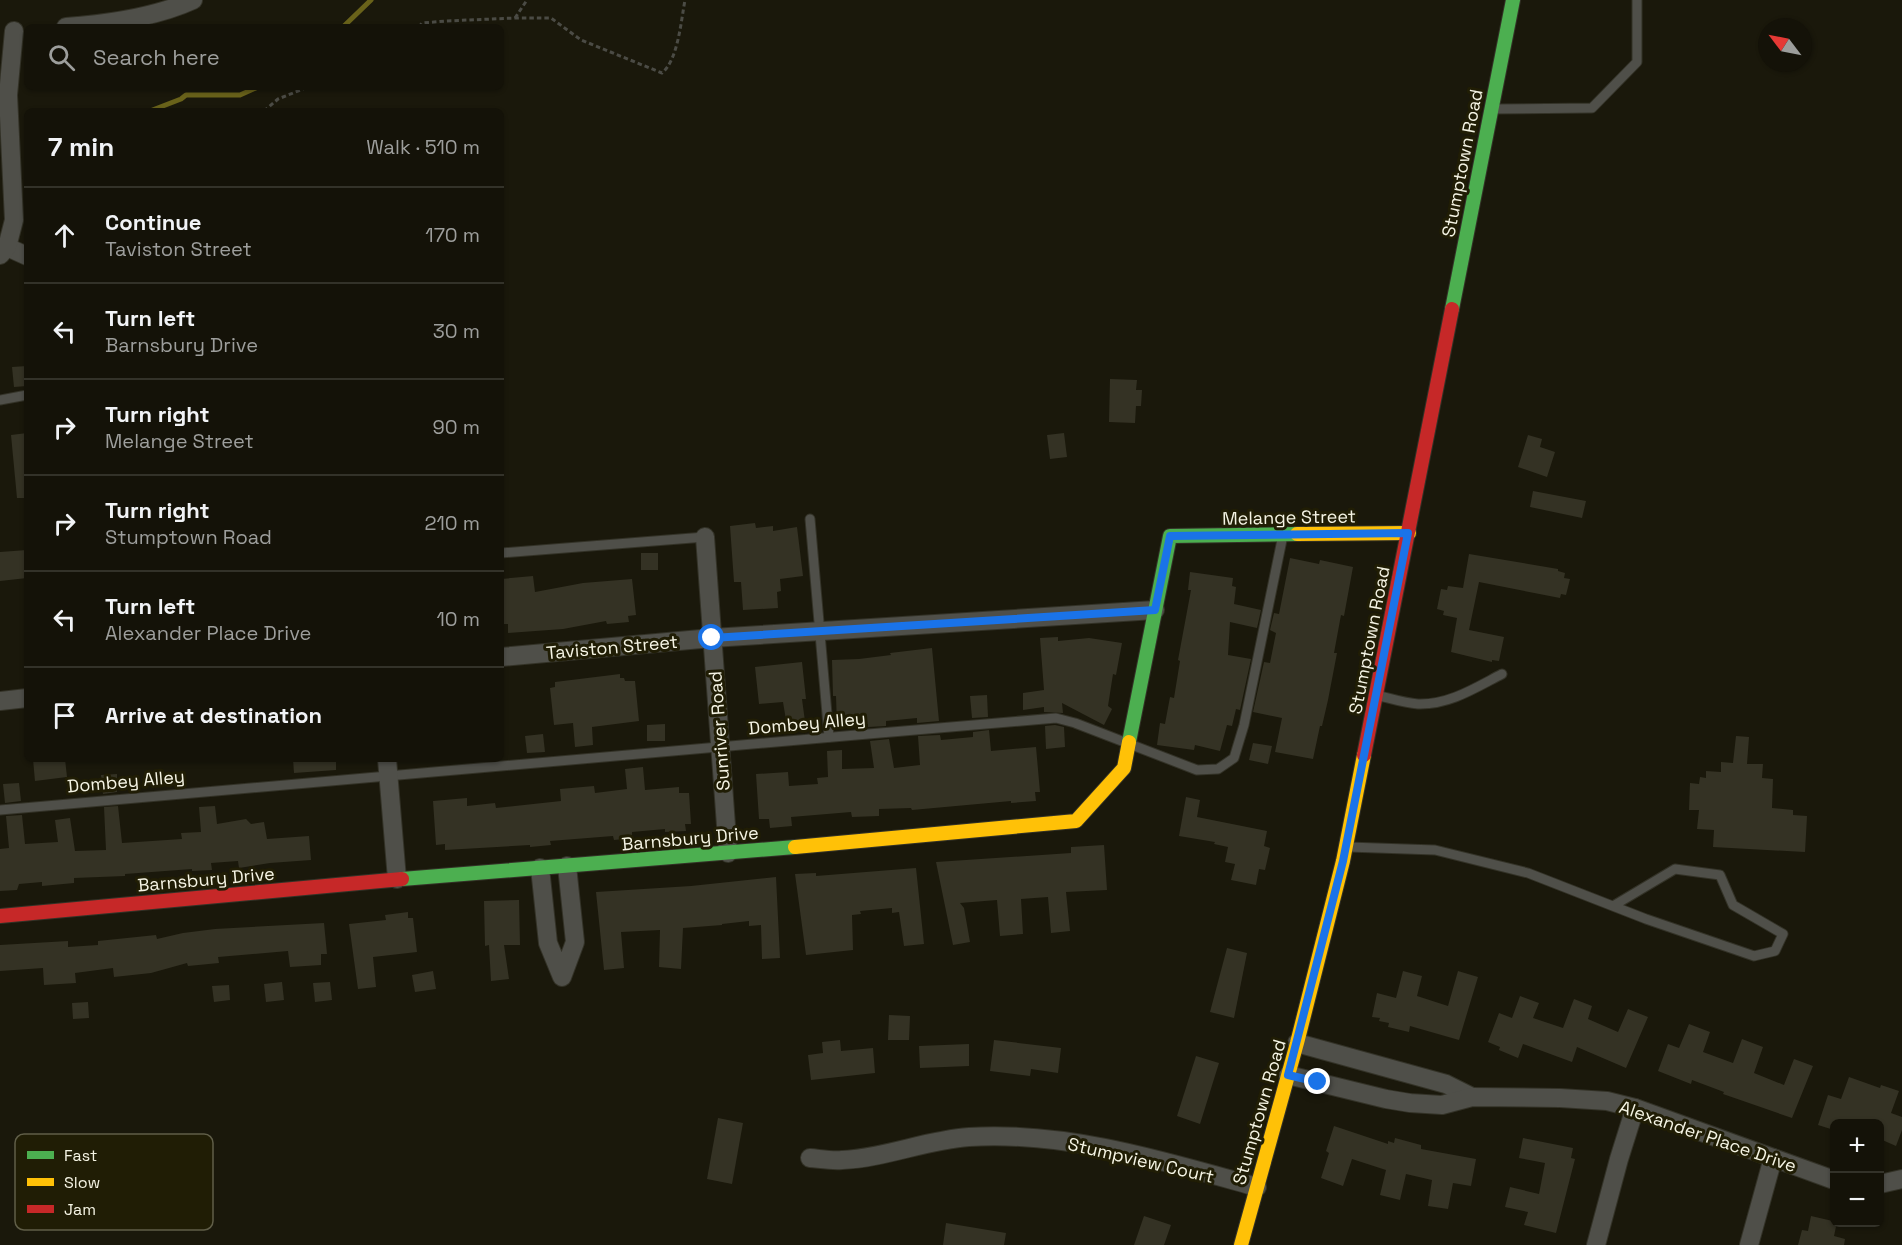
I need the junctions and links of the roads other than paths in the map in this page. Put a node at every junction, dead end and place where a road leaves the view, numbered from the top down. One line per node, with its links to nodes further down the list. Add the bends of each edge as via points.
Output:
1 (193, 0): 4 (street, via 176,8)
2 (1512, 0): 7 (street, Stumptown Road)
3 (1637, 0): 7 (lane, via 1637,62 1592,108)
4 (146, 7): 5 (street)
5 (99, 24)
6 (14, 30): 8 (street, via 8,95 14,220)
7 (1491, 109): 13 (street, Stumptown Road)
8 (3, 251): 9 (street)
9 (24, 255)
10 (24, 396): 11 (lane)
11 (0, 400)
12 (810, 519): 19 (lane)
13 (1408, 533): 14 (street, Melange Street); 23 (street, Stumptown Road)
14 (1283, 535): 15 (street, Melange Street); 27 (lane, Dombey Alley, via 1234,758 1218,769 1197,770)
15 (1170, 536): 18 (street, Barnsbury Drive)
16 (705, 537): 17 (lane); 20 (street, Sunriver Road)
17 (504, 553)
18 (1155, 610): 19 (street, Taviston Street); 27 (street, Barnsbury Drive)
19 (818, 632): 20 (street, Taviston Street); 26 (lane)
20 (712, 638): 21 (street, Taviston Street); 28 (street, Sunriver Road)
21 (504, 657)
22 (1502, 674): 23 (lane, via 1452,699 1433,703 1416,704)
23 (1376, 695): 33 (street, Stumptown Road)
24 (24, 698): 25 (street)
25 (0, 700)
26 (829, 737): 27 (lane, Dombey Alley, via 1056,718); 28 (lane, Dombey Alley)
27 (1128, 745): 34 (street, Barnsbury Drive, via 1124,768 1076,821)
28 (720, 748): 29 (lane, Dombey Alley); 34 (street, Sunriver Road)
29 (504, 760)
30 (461, 762): 31 (lane, Dombey Alley)
31 (387, 766): 32 (lane, Dombey Alley); 37 (street)
32 (0, 810)
33 (1346, 847): 38 (lane, via 1435,850 1528,873); 40 (street, Stumptown Road)
34 (728, 854): 35 (street, Barnsbury Drive)
35 (567, 866): 36 (street, Barnsbury Drive); 36 (street, via 575,942 562,977 548,943)
36 (540, 868): 37 (street, Barnsbury Drive)
37 (398, 879): 39 (street, Barnsbury Drive)
38 (1613, 906): 38 (lane, via 1754,956 1775,951 1783,934 1733,905 1720,875 1675,869)
39 (0, 916)
40 (1297, 1043): 41 (street, Stumptown Road); 42 (street, Alexander Place Drive, via 1446,1084)
41 (1288, 1075): 42 (street, Alexander Place Drive, via 1410,1103 1442,1105); 49 (street, Stumptown Road)
42 (1472, 1096): 43 (street, Alexander Place Drive, via 1607,1101)
43 (1635, 1108): 45 (street, Alexander Place Drive); 51 (street)
44 (810, 1158): 49 (street, Stumpview Court, via 842,1160 969,1137 1022,1138 1077,1143 1131,1154)
45 (1773, 1158): 46 (street, Alexander Place Drive); 52 (street)
46 (1830, 1179)
47 (1902, 1179): 48 (street)
48 (1884, 1183)
49 (1257, 1187): 50 (street, Stumptown Road)
50 (1241, 1245)
51 (1598, 1245)
52 (1749, 1245)

